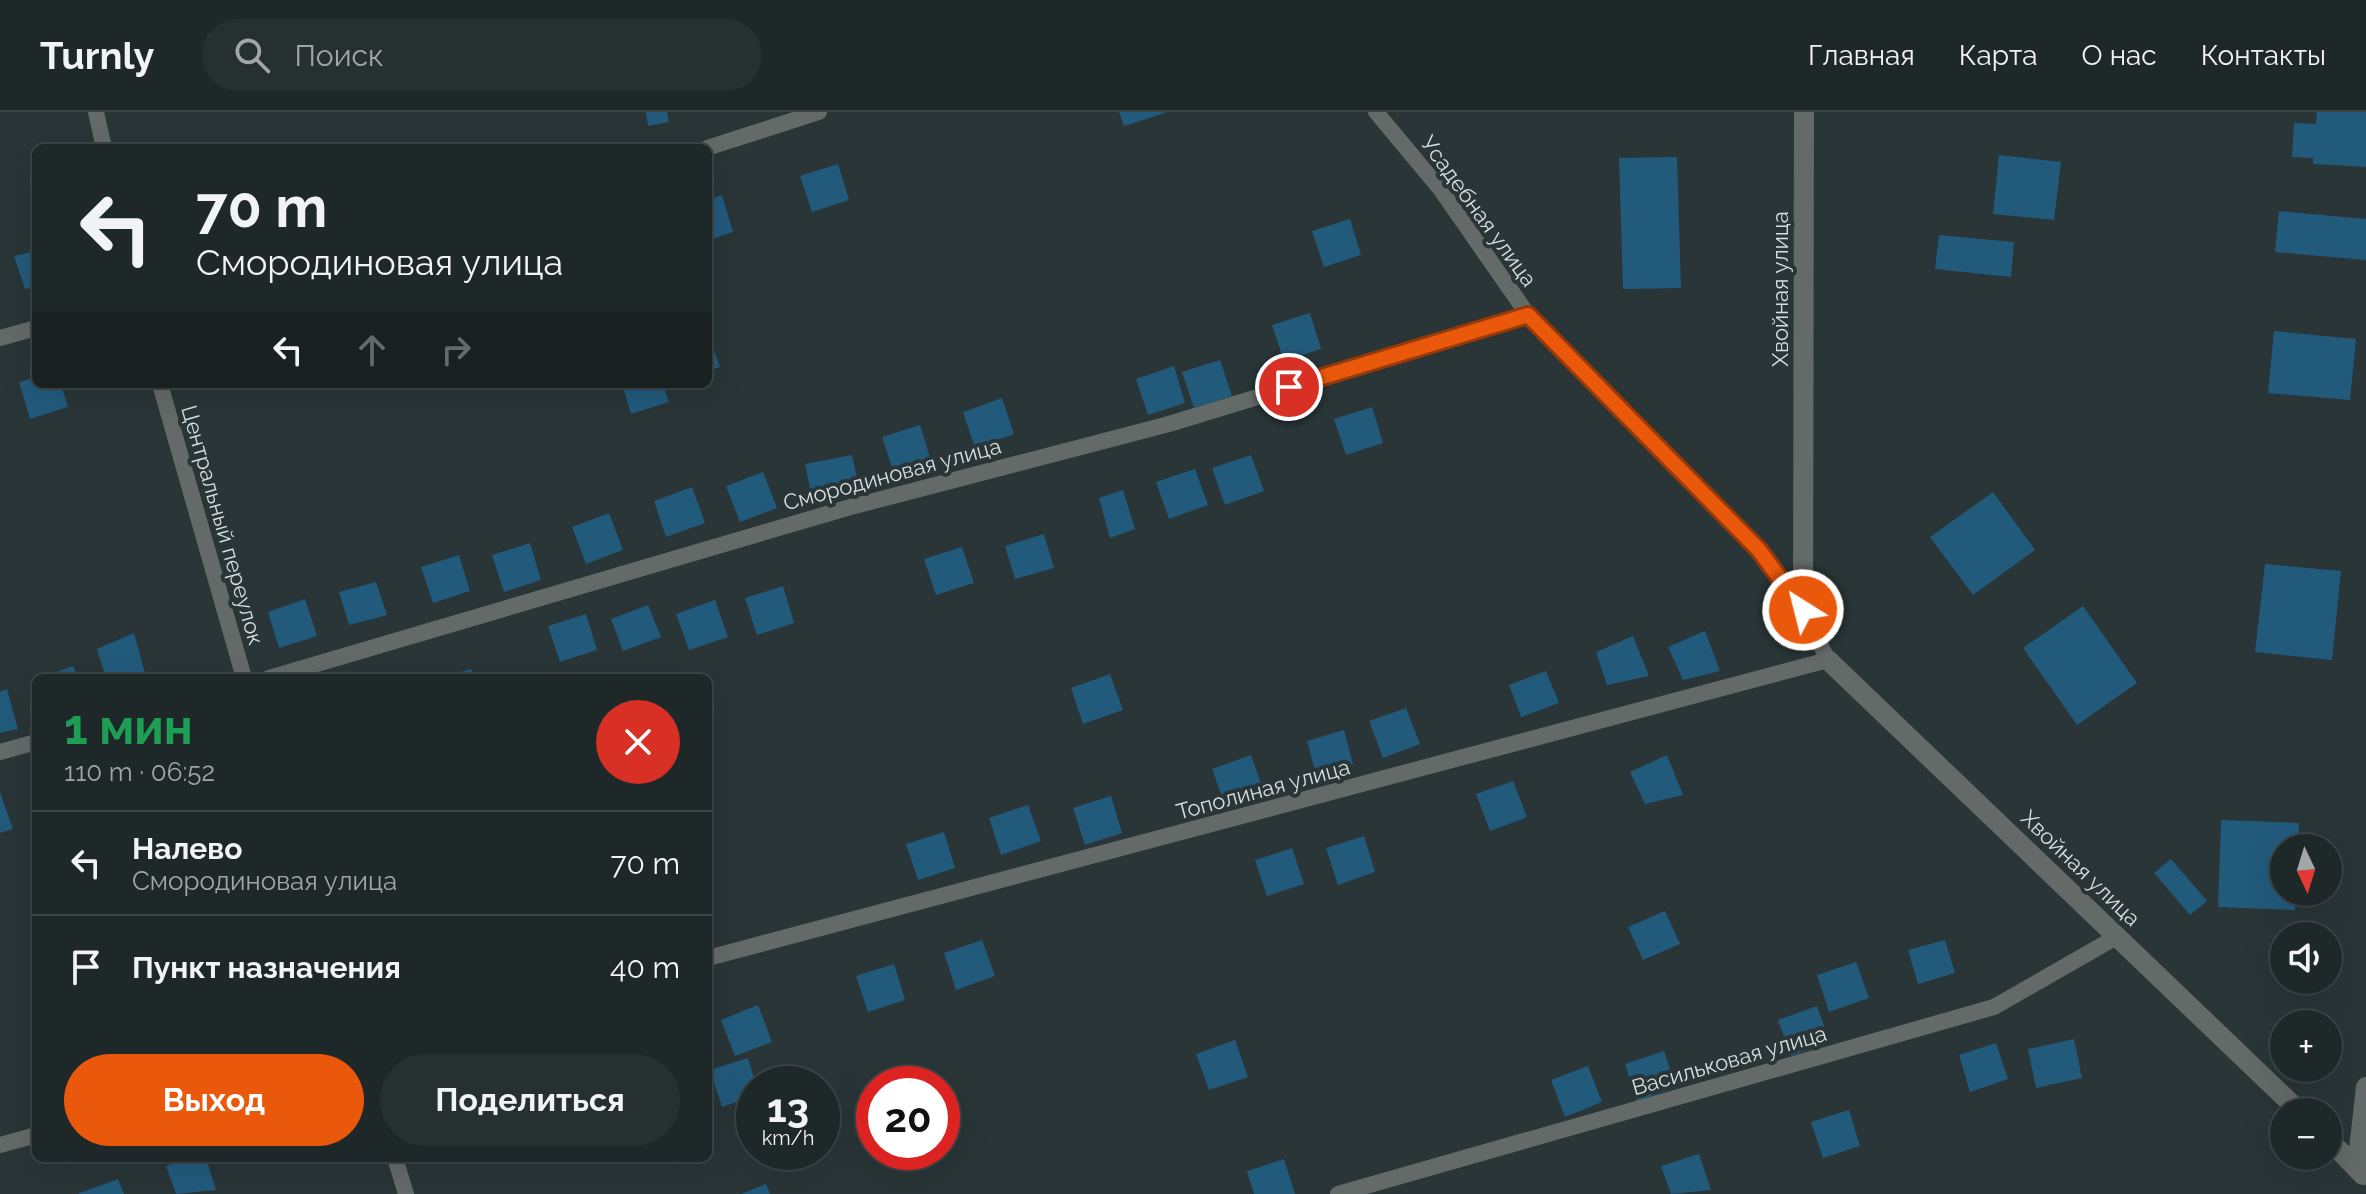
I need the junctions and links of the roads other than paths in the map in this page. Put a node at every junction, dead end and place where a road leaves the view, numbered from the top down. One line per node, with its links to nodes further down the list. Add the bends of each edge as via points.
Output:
1 (96, 112): 5 (lane)
2 (819, 112): 6 (lane)
3 (1376, 112): 7 (lane, Усадебная улица, via 1441,190)
4 (1804, 112): 11 (street, Хвойная улица)
5 (103, 144)
6 (712, 146)
7 (1528, 315): 11 (lane, Усадебная улица, via 1759,550); 14 (lane, Смородиновая улица, via 1169,424 847,508)
8 (32, 329): 9 (lane)
9 (0, 338)
10 (161, 388): 13 (lane, Центральный переулок)
11 (1803, 610): 12 (lane, Усадебная улица)
12 (1828, 660): 17 (street, Хвойная улица); 18 (lane, Тополиная улица)
13 (243, 674)
14 (283, 674)
15 (32, 743): 16 (lane)
16 (0, 752)
17 (2118, 936): 20 (street, Хвойная улица); 27 (lane, Васильковая улица, via 1994,1007)
18 (712, 957)
19 (2366, 1087): 25 (street)
20 (2286, 1098)
21 (32, 1136): 22 (lane)
22 (0, 1145)
23 (2342, 1153): 25 (street)
24 (396, 1162): 26 (lane)
25 (2362, 1172)
26 (406, 1194)
27 (1338, 1194)

